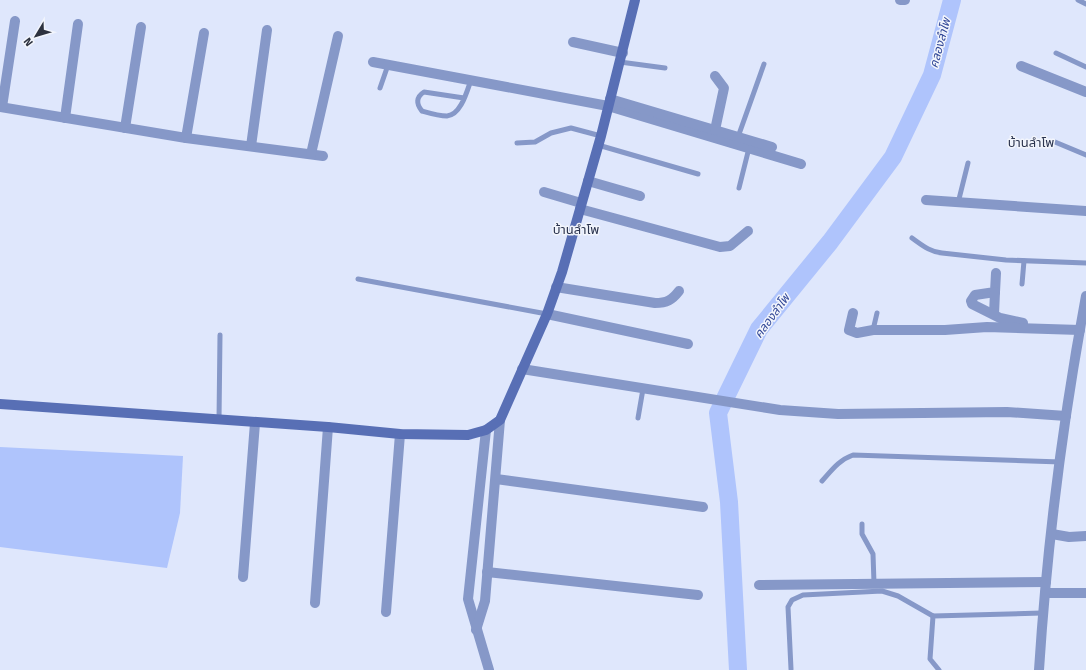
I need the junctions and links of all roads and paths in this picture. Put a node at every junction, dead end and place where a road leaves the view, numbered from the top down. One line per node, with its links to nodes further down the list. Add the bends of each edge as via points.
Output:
1 (635, 0): 14 (street)
2 (900, 0): 3 (street)
3 (905, 0)
4 (1078, 0): 5 (lane)
5 (1086, 4)
6 (15, 21): 27 (street)
7 (78, 24): 28 (street)
8 (142, 27): 29 (street)
9 (267, 30): 36 (street)
10 (204, 33): 32 (street)
11 (338, 36): 39 (street)
12 (573, 42): 14 (street)
13 (1056, 53): 19 (lane)
14 (622, 57): 20 (lane); 26 (street)
15 (373, 62): 17 (street)
16 (764, 64): 31 (lane)
17 (388, 65): 22 (street); 23 (lane)
18 (1021, 66): 24 (street)
19 (1086, 67)
20 (665, 68)
21 (715, 76): 30 (street, via 724,88)
22 (472, 80): 25 (lane); 26 (street)
23 (380, 88)
24 (1086, 92)
25 (464, 98): 25 (lane, via 459,109 447,116 422,111 417,99 424,92)
26 (609, 103): 30 (street); 33 (street); 38 (street)
27 (1, 107): 28 (street)
28 (65, 118): 29 (street)
29 (125, 128): 32 (street)
30 (715, 130): 31 (street)
31 (738, 137): 37 (street)
32 (186, 138): 36 (street)
33 (599, 140): 35 (lane, via 571,128 551,133 535,142); 44 (lane); 45 (street)
34 (1055, 142): 40 (lane)
35 (516, 143)
36 (251, 146): 39 (street)
37 (772, 147)
38 (749, 148): 43 (street); 46 (lane)
39 (312, 154): 41 (street)
40 (1086, 155)
41 (323, 156)
42 (968, 163): 50 (lane)
43 (801, 164)
44 (698, 174)
45 (588, 181): 48 (street); 51 (street)
46 (739, 188)
47 (544, 192): 51 (street)
48 (640, 196)
49 (926, 200): 50 (street)
50 (958, 203): 52 (street)
51 (581, 206): 53 (street, via 720,247 730,246); 60 (street)
52 (1086, 211)
53 (748, 231)
54 (912, 238): 55 (lane, via 934,252)
55 (1024, 261): 56 (lane); 59 (lane)
56 (1086, 263)
57 (996, 273): 62 (street)
58 (358, 279): 66 (lane)
59 (1022, 284)
60 (556, 287): 61 (street, via 655,303 665,303 673,299); 66 (street)
61 (679, 291)
62 (995, 292): 67 (street); 67 (street, via 975,295 971,301 974,306)
63 (1086, 296): 68 (street)
64 (853, 313): 69 (street, via 850,332)
65 (878, 313): 69 (lane)
66 (547, 314): 71 (street); 72 (street)
67 (994, 314): 68 (street, via 1014,322)
68 (1080, 327): 69 (street); 75 (street)
69 (872, 330)
70 (220, 335): 77 (lane)
71 (688, 344)
72 (522, 370): 73 (street); 78 (street)
73 (644, 389): 75 (street, via 780,410 838,414 1007,412); 76 (lane)
74 (0, 404): 77 (street)
75 (1066, 416): 83 (street)
76 (638, 418)
77 (219, 420): 79 (street)
78 (500, 420): 81 (street); 84 (street)
79 (255, 423): 80 (street); 91 (street)
80 (328, 427): 82 (street); 98 (street)
81 (486, 430): 82 (street, via 468,436); 102 (street, via 468,599)
82 (400, 434): 99 (street)
83 (1060, 462): 85 (lane, via 852,455 837,463); 88 (street)
84 (496, 479): 86 (street); 90 (street)
85 (822, 481)
86 (703, 507)
87 (862, 524): 93 (lane, via 862,534 872,554)
88 (1052, 534): 89 (street); 92 (street)
89 (1086, 536)
90 (487, 572): 97 (street); 102 (street, via 485,601)
91 (243, 577)
92 (1046, 582): 93 (street); 95 (street)
93 (874, 583): 94 (street)
94 (759, 584)
95 (1045, 592): 96 (street); 100 (street)
96 (1086, 594)
97 (698, 595)
98 (315, 603)
99 (386, 612)
100 (1042, 613): 101 (lane); 106 (street)
101 (933, 616): 103 (lane, via 898,596 882,591 803,595 792,600 788,607); 105 (lane, via 930,659)
102 (476, 630): 104 (street)
103 (791, 669)
104 (489, 670)
105 (939, 670)
106 (1039, 670)

